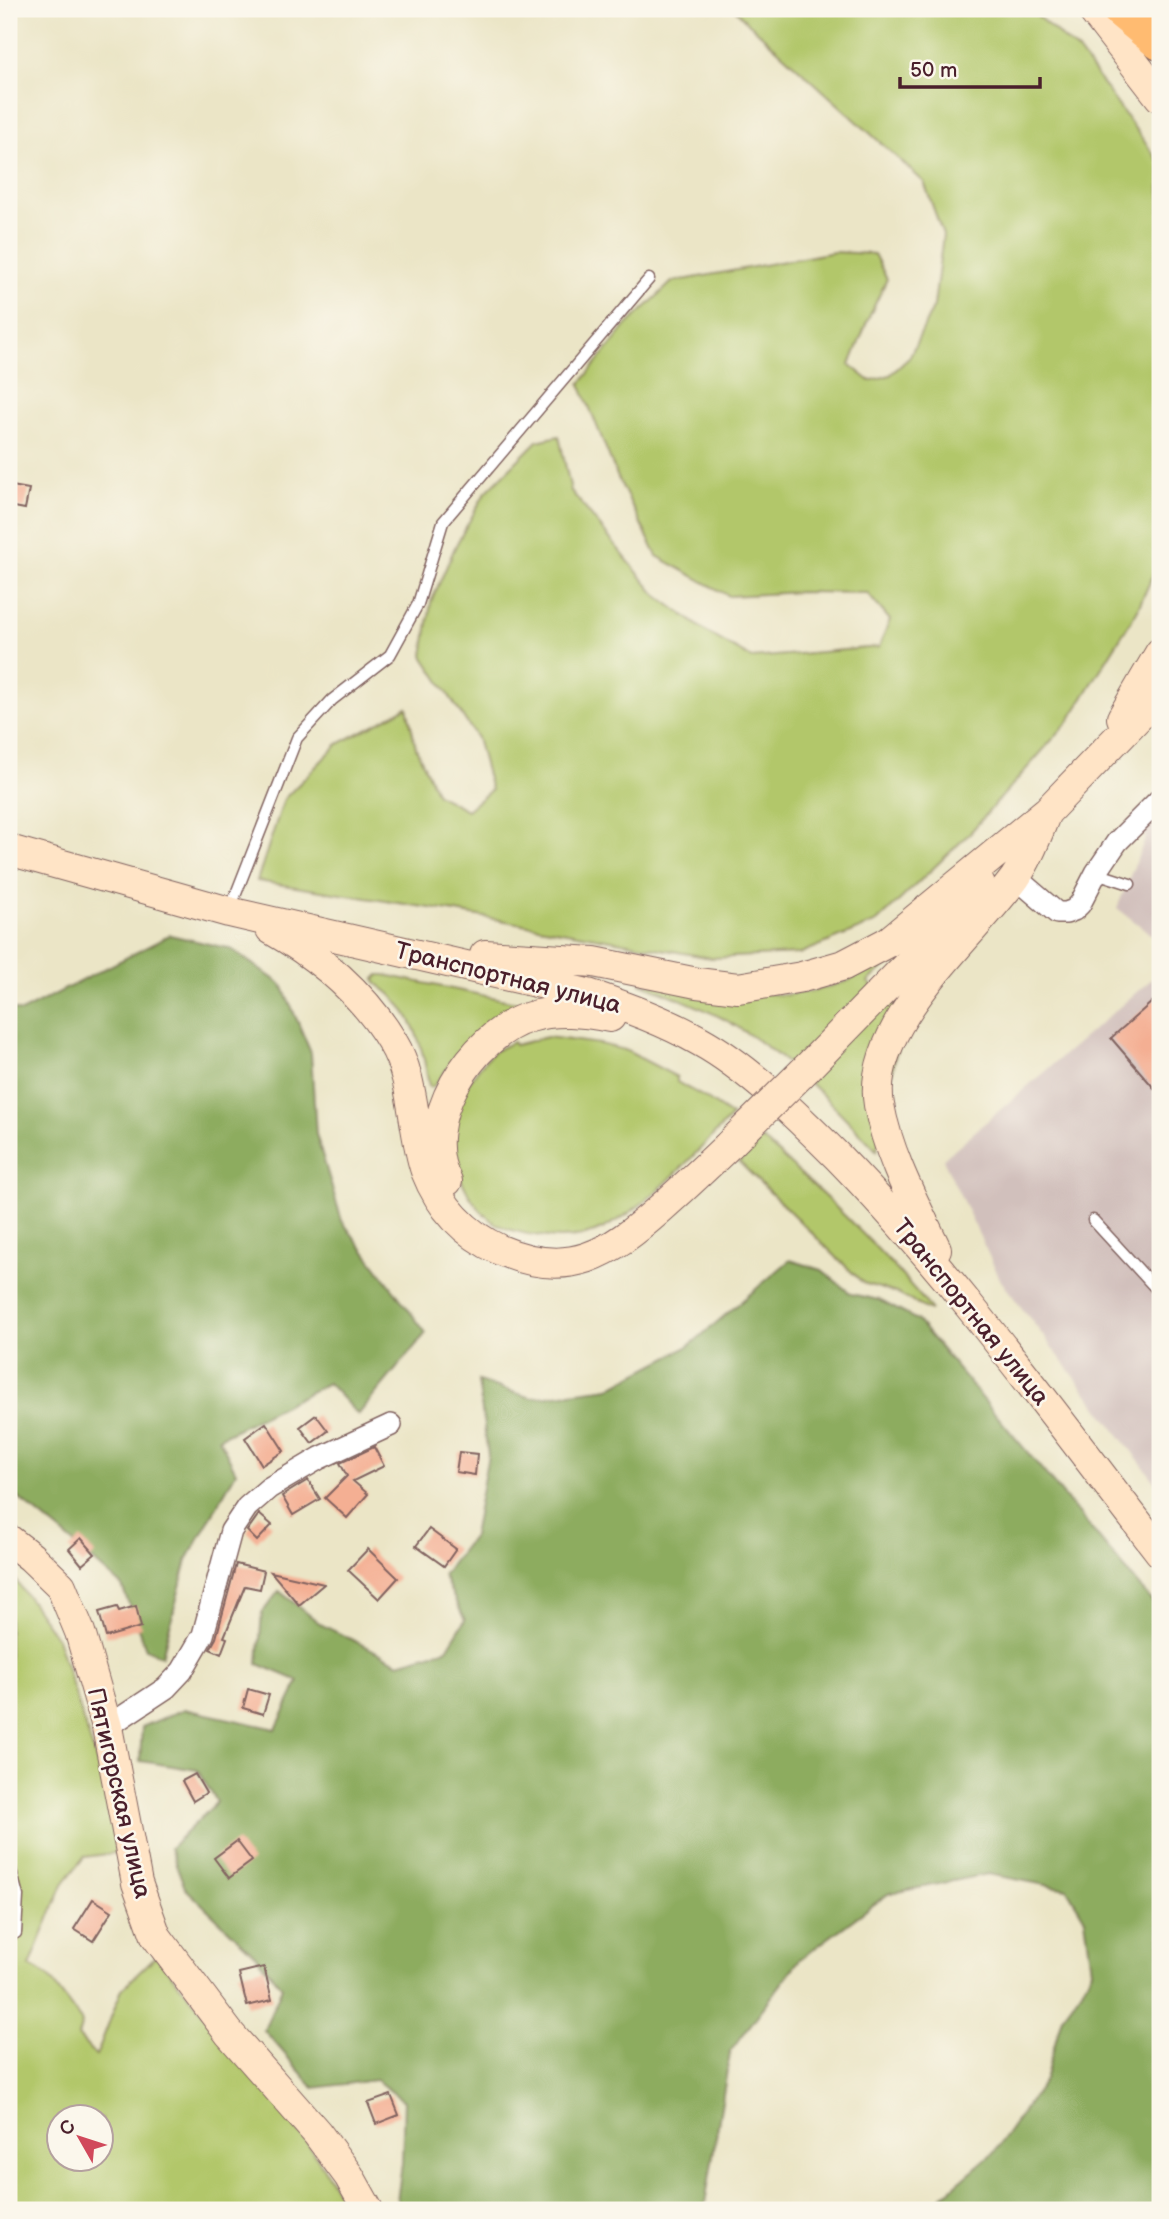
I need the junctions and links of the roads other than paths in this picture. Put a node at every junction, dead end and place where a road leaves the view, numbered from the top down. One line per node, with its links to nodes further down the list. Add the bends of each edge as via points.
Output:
1 (1092, 9): 4 (main road)
2 (1121, 9): 3 (highway)
3 (1160, 41)
4 (1160, 97)
5 (649, 279): 15 (lane, via 443,522 418,604 390,655 332,700 297,738)
6 (1160, 653): 8 (main road)
7 (1160, 694): 8 (main road)
8 (1102, 755): 10 (main road)
9 (1160, 799): 12 (street, via 1116,842)
10 (1046, 812): 13 (main road); 16 (main road, via 888,942 844,965 802,977 738,988 594,962); 19 (main road, bridge, via 806,1069 618,1244 570,1263)
11 (9, 850): 15 (main road, Транспортная улица)
12 (1096, 873): 13 (street, via 1080,904 1066,913 1051,909); 14 (lane)
13 (1015, 877): 20 (main road, via 909,1008 888,1041 879,1074 879,1104 895,1159)
14 (1130, 884)
15 (239, 914): 16 (main road, Транспортная улица); 19 (main road, via 291,940 370,1007 395,1046 426,1171 438,1196 470,1233)
16 (401, 950): 17 (main road, Транспортная улица, via 588,994)
17 (702, 1042): 19 (main road, via 576,1011 529,1017 508,1026 469,1062 451,1088 442,1113 439,1154 444,1175 474,1221); 20 (main road, Транспортная улица, via 748,1074 816,1135 889,1210)
18 (1093, 1220): 21 (lane)
19 (521, 1259)
20 (954, 1287): 24 (main road, Транспортная улица)
21 (1160, 1293)
22 (391, 1425): 25 (street, via 320,1458 269,1488 247,1507 231,1531 203,1635 182,1671 166,1688)
23 (9, 1540): 25 (main road, Пятигорская улица, via 61,1586 80,1632)
24 (1160, 1552)
25 (107, 1727): 28 (main road, Пятигорская улица, via 137,1883 156,1936 229,2033 317,2133)
26 (9, 1862): 27 (lane, via 18,1896)
27 (16, 1933)
28 (368, 2210)

